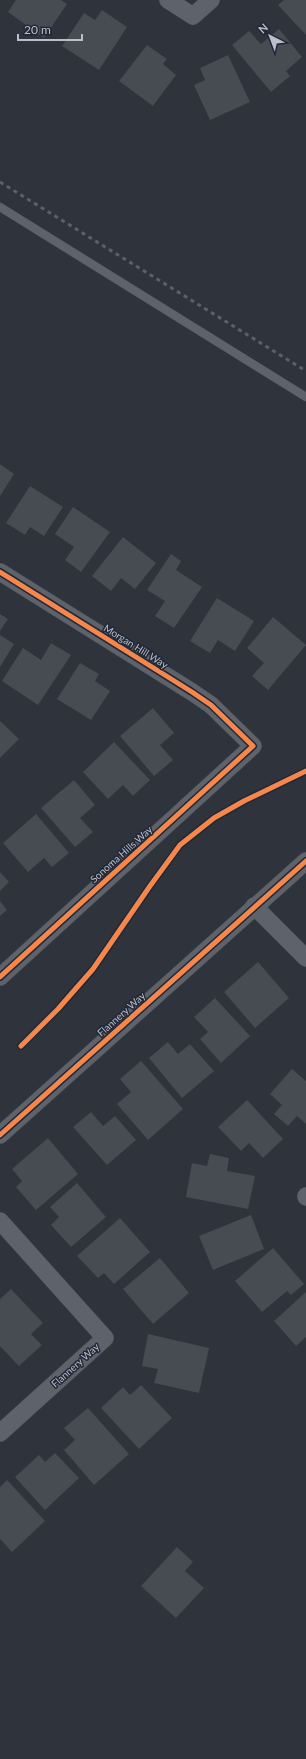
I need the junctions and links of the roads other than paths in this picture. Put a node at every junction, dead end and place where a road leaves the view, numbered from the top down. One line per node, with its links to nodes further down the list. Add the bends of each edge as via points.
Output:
1 (168, 0): 2 (street, via 193,16)
2 (211, 0)
3 (0, 207): 4 (lane)
4 (306, 397)
5 (0, 572): 6 (street, Morgan Hill Way, via 192,692 211,706)
6 (253, 746): 10 (street, Sonoma Hills Way)
7 (306, 861): 8 (street, Flannery Way)
8 (254, 906): 9 (street); 11 (street, Flannery Way)
9 (306, 958)
10 (0, 976)
11 (0, 1135)
12 (0, 1221): 13 (street, Flannery Way, via 105,1338)
13 (0, 1433)

